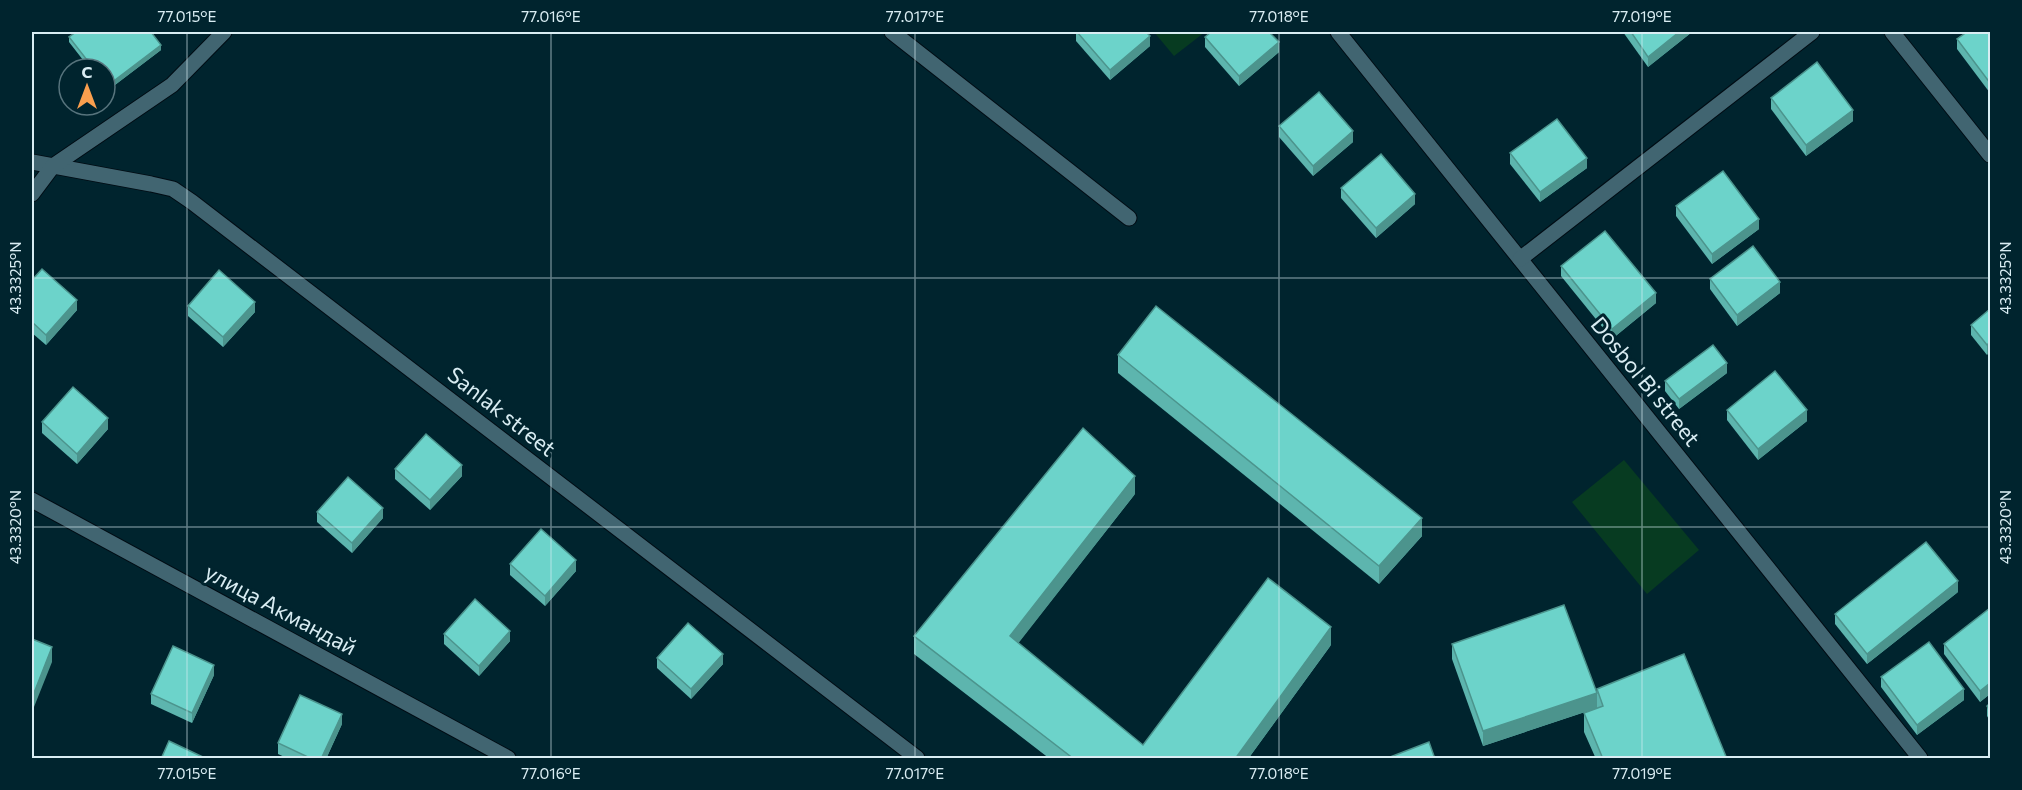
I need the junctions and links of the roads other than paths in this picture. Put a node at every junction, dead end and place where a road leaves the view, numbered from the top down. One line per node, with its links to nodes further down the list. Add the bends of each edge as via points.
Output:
1 (224, 32): 8 (street, via 172,85)
2 (892, 32): 10 (street)
3 (1338, 32): 11 (street, Dosbol Bi street)
4 (1812, 32): 11 (street)
5 (1892, 32): 6 (street)
6 (1990, 155)
7 (32, 162): 8 (street, Sanlak street)
8 (53, 166): 9 (street); 14 (street, Sanlak street, via 151,183 173,189 192,202)
9 (32, 194)
10 (1129, 218)
11 (1520, 259): 15 (street, Dosbol Bi street)
12 (32, 500): 13 (street, улица Акмандай)
13 (508, 759)
14 (917, 759)
15 (1920, 759)

